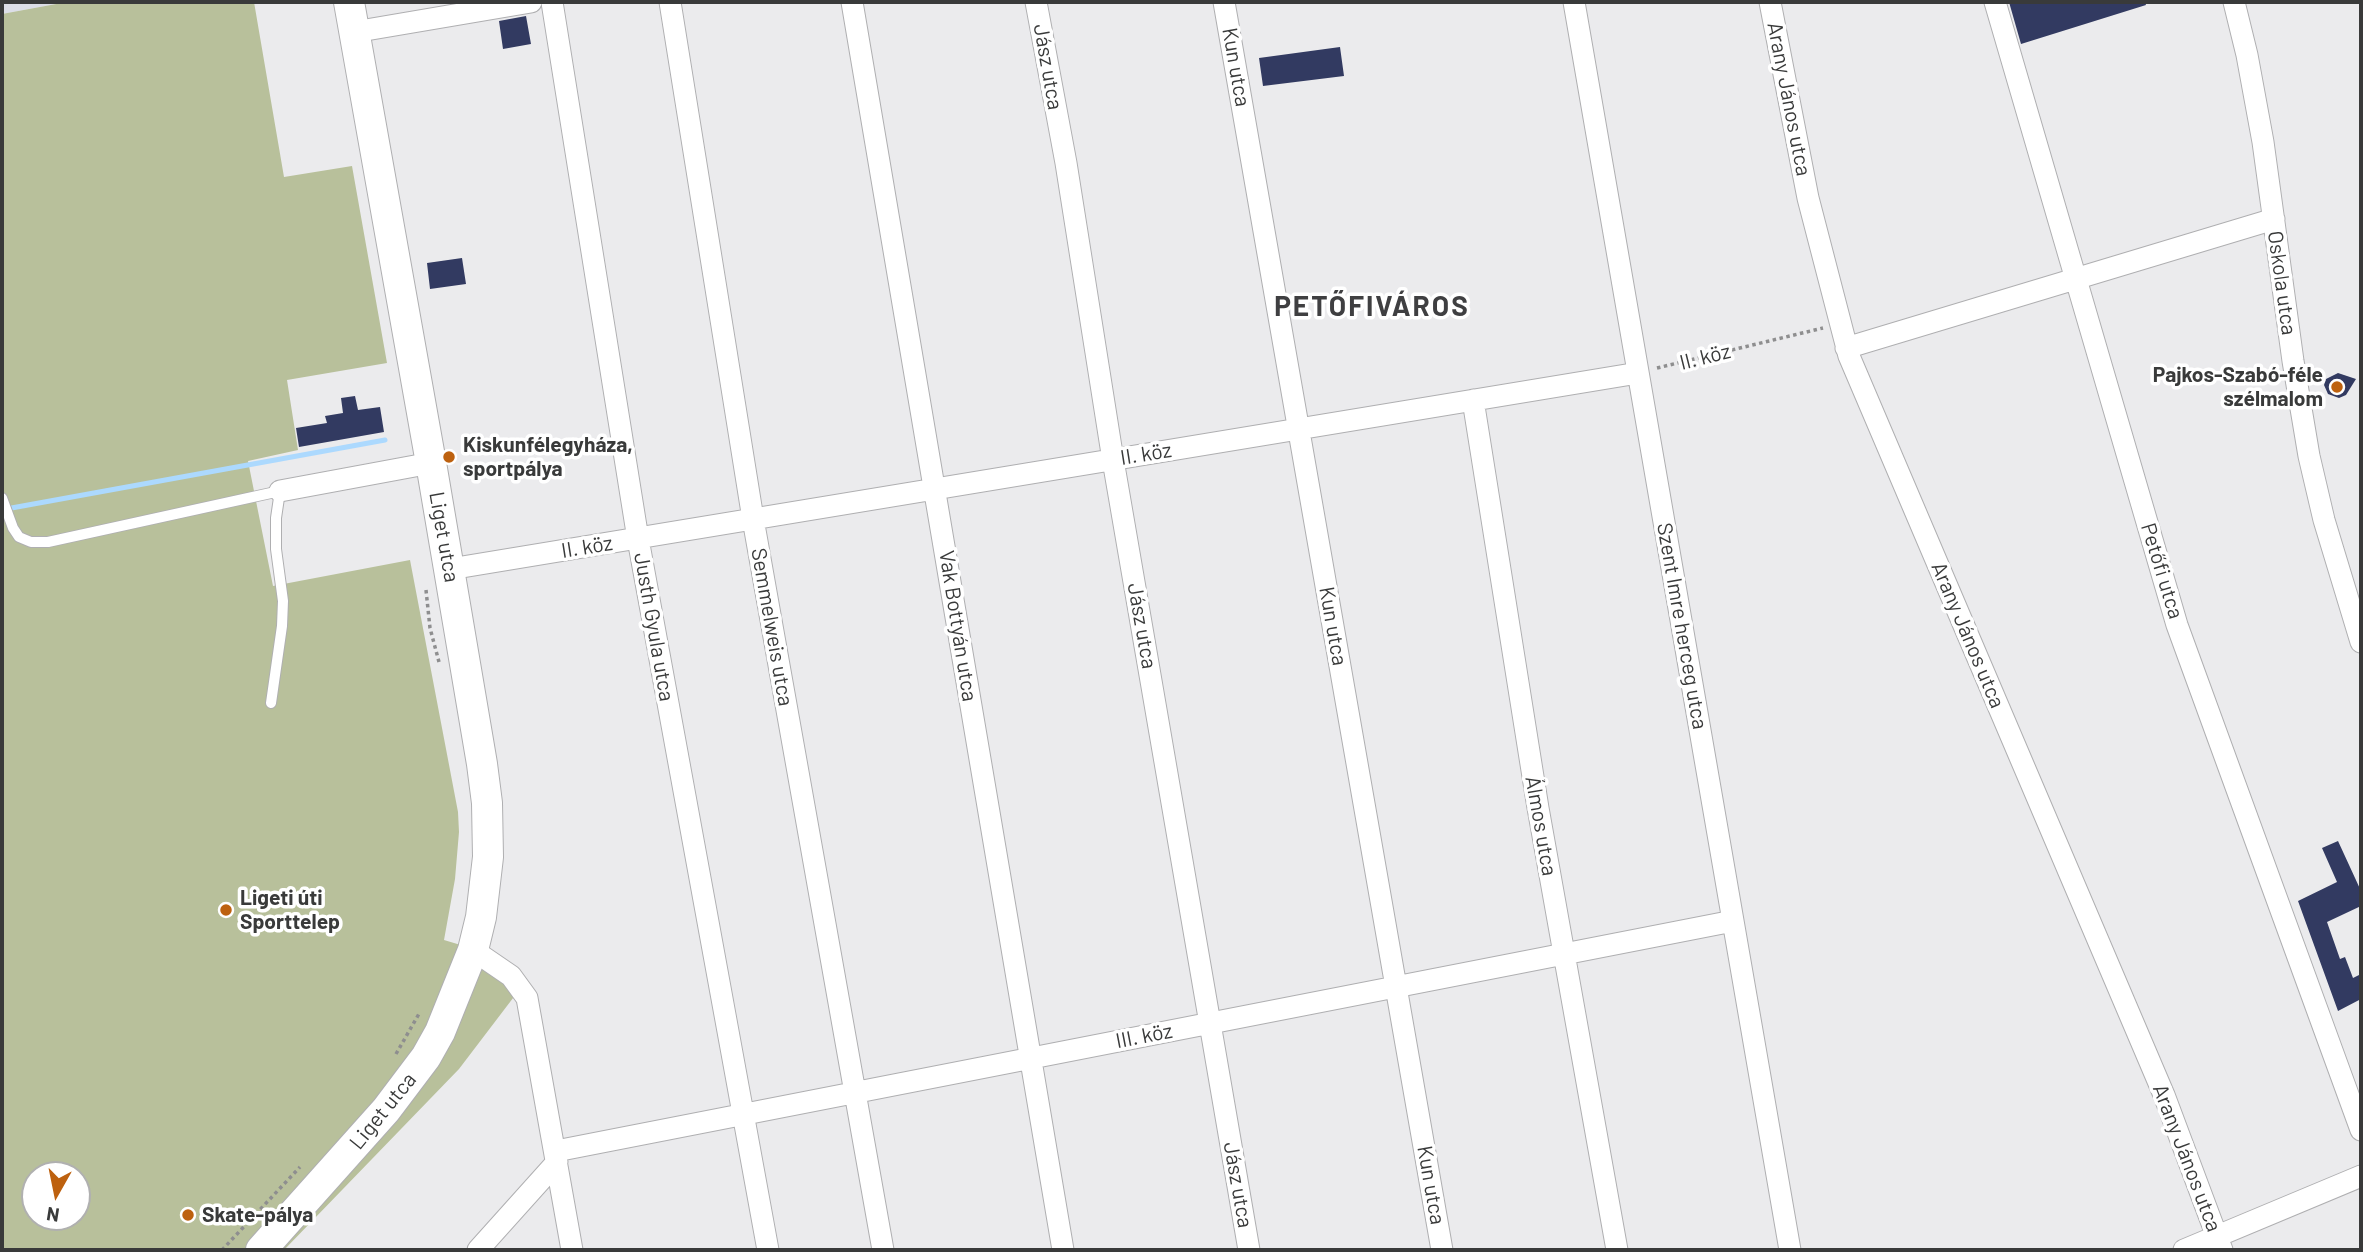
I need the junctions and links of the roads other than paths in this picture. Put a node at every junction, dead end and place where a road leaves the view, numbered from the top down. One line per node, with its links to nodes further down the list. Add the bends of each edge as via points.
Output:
1 (349, 2): 12 (main road, Liget utca)
2 (531, 2): 12 (street)
3 (552, 2): 25 (street, Justh Gyula utca)
4 (670, 2): 24 (street, Semmelweis utca)
5 (852, 2): 21 (street, Vak Bottyán utca)
6 (1036, 2): 19 (street, Jász utca)
7 (1224, 2): 18 (street, Kun utca)
8 (1574, 2): 16 (street, Szent Imre herceg utca)
9 (1770, 2): 15 (street, Arany János utca, via 1808,198)
10 (1995, 2): 14 (street, Petőfi utca)
11 (2234, 2): 13 (street, Oskola utca)
12 (354, 32): 20 (main road, Liget utca)
13 (2274, 219): 14 (street); 27 (street, Oskola utca, via 2309,456 2323,520)
14 (2075, 279): 15 (street); 37 (street, Petőfi utca, via 2177,625)
15 (1846, 348): 40 (street, Arany János utca, via 2159,1082)
16 (1638, 373): 17 (street, II. köz); 29 (street, Szent Imre herceg utca)
17 (1473, 400): 18 (street, II. köz); 31 (street, Álmos utca)
18 (1299, 429): 19 (street, II. köz); 32 (street, Kun utca)
19 (1113, 460): 21 (street, II. köz); 33 (street, Jász utca)
20 (431, 463): 22 (street); 26 (main road, Liget utca)
21 (935, 489): 24 (street, II. köz); 34 (street, Vak Bottyán utca)
22 (280, 491): 23 (lane, via 31,542 19,537); 28 (lane, via 276,539 282,626)
23 (3, 501)
24 (753, 519): 25 (street, II. köz); 35 (street, Semmelweis utca)
25 (638, 538): 26 (street, II. köz); 36 (street, Justh Gyula utca)
26 (450, 569): 30 (main road, Liget utca, via 487,803 488,857)
27 (2361, 642)
28 (271, 703)
29 (1733, 921): 31 (street, III. köz); 50 (street, Szent Imre herceg utca)
30 (472, 950): 38 (street, via 512,976 527,998 540,1104); 41 (main road, Liget utca, via 450,1013 421,1063 363,1138)
31 (1564, 954): 32 (street, III. köz); 49 (street, Álmos utca)
32 (1396, 987): 33 (street, III. köz); 48 (street, Kun utca)
33 (1210, 1023): 34 (street, III. köz); 47 (street, Jász utca)
34 (1030, 1058): 35 (street, III. köz); 46 (street, Vak Bottyán utca)
35 (854, 1093): 36 (street, III. köz); 45 (street, Semmelweis utca)
36 (741, 1115): 38 (street, III. köz); 44 (street, Justh Gyula utca)
37 (2361, 1130)
38 (557, 1157): 42 (street); 43 (street)
39 (2361, 1176): 40 (street)
40 (2220, 1244): 51 (street)
41 (261, 1250)
42 (478, 1250)
43 (572, 1250)
44 (768, 1250)
45 (883, 1250)
46 (1063, 1250)
47 (1249, 1250)
48 (1442, 1250)
49 (1617, 1250)
50 (1790, 1250)
51 (2185, 1250)

